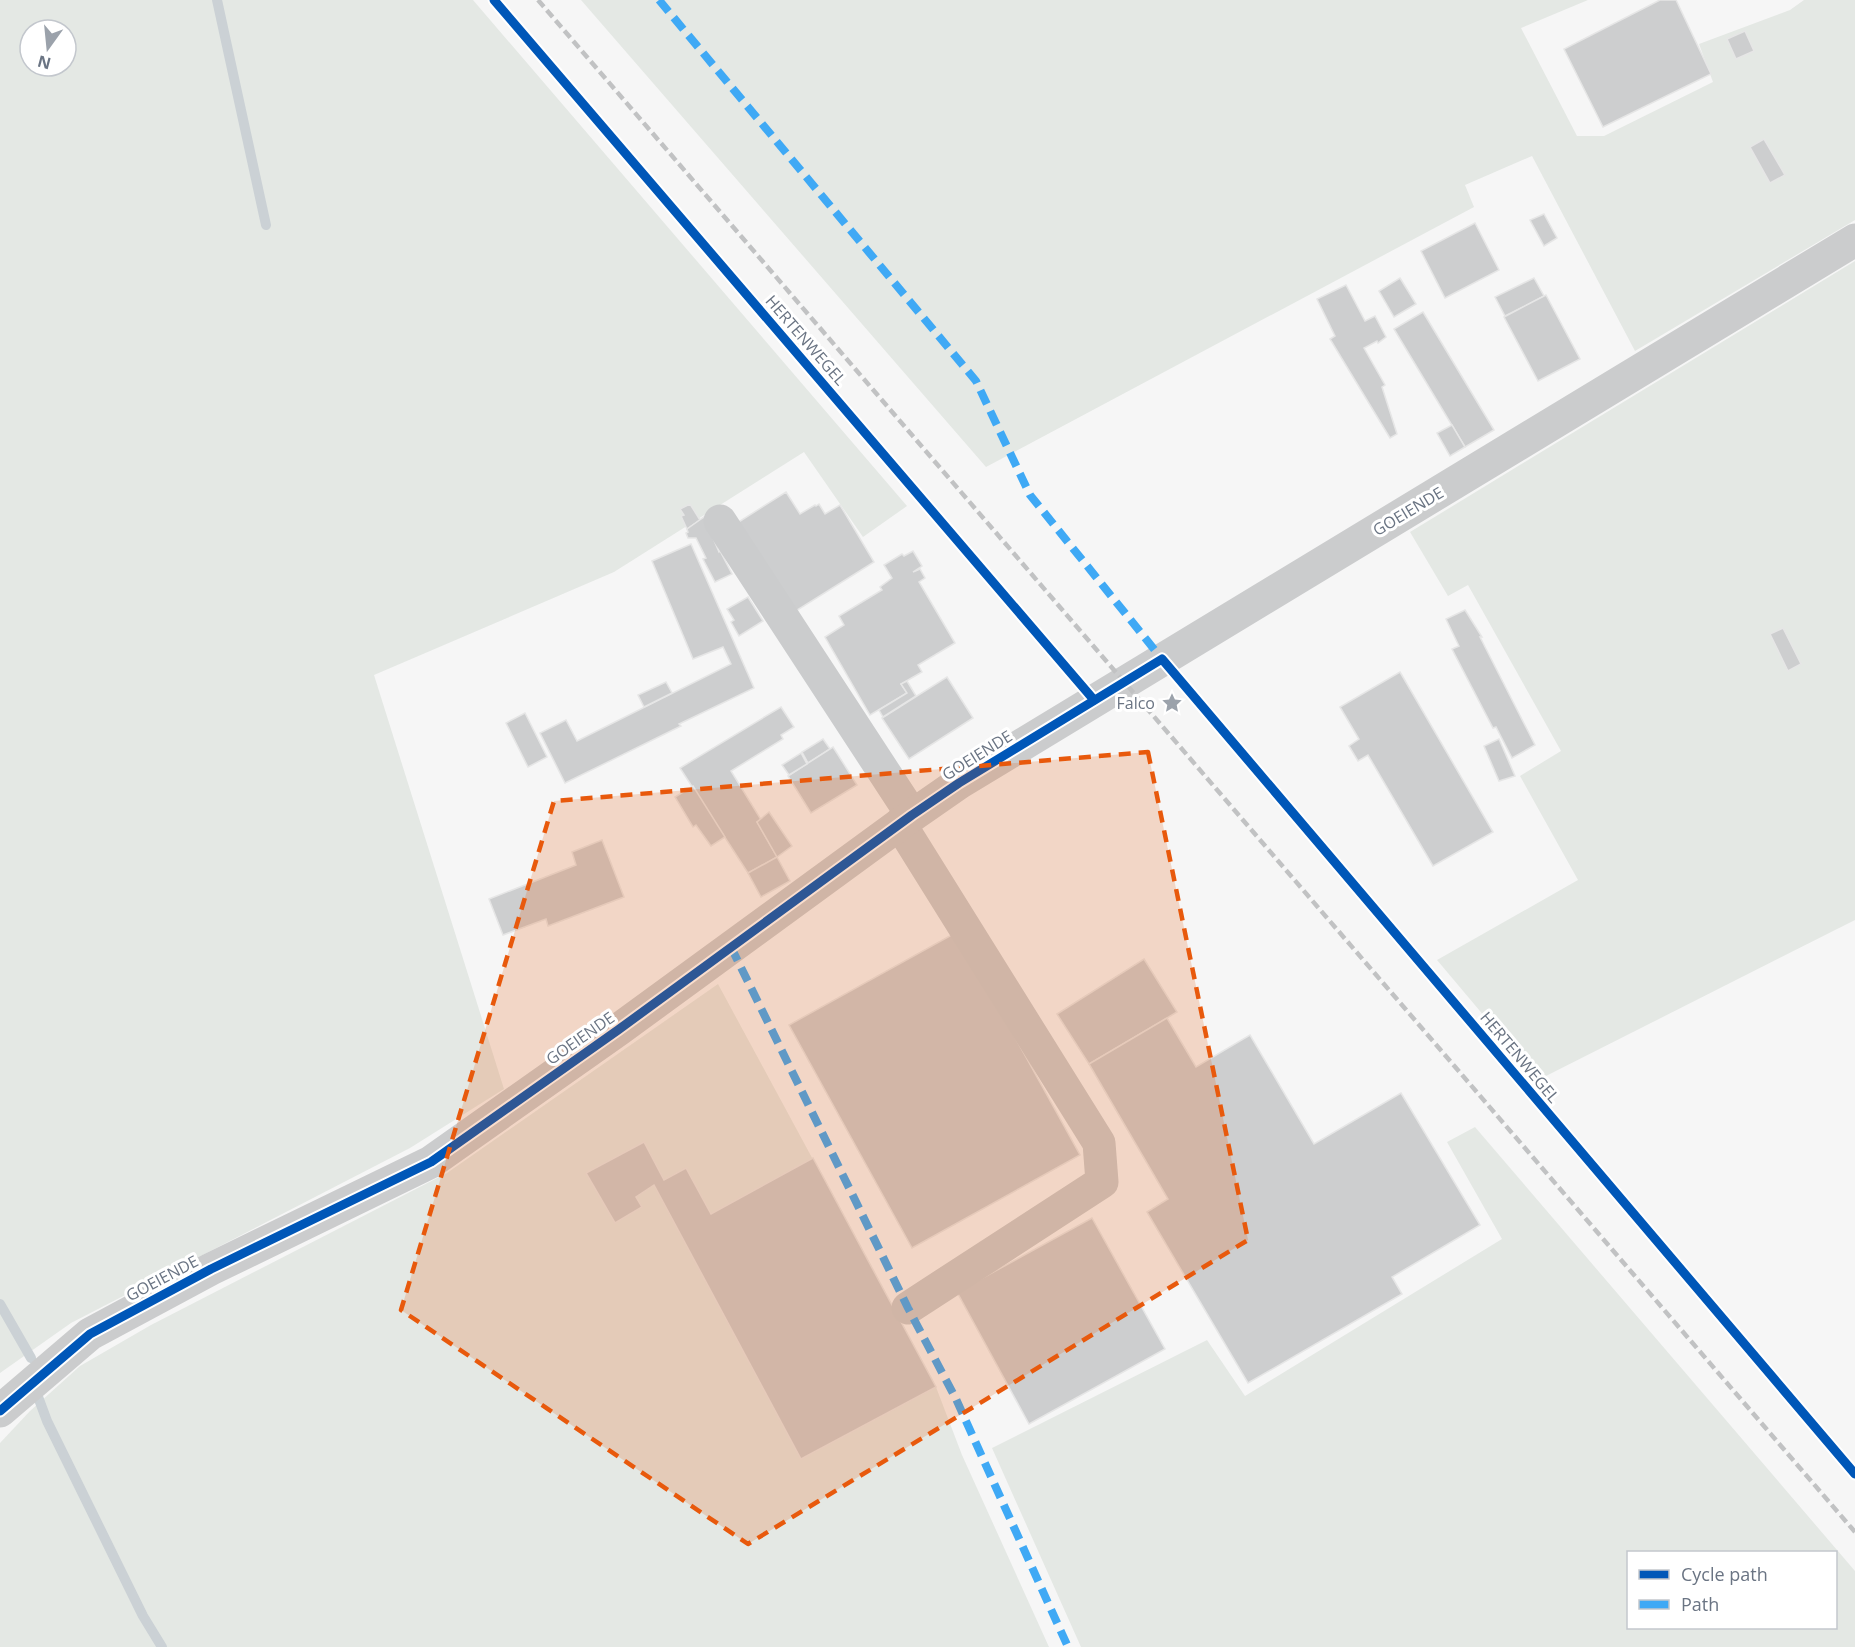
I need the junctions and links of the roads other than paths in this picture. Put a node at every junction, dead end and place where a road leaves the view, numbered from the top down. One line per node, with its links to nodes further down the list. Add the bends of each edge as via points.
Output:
1 (1855, 240): 3 (street, GOEIENDE, via 958,783)
2 (720, 521): 3 (street)
3 (906, 819): 4 (street, via 1099,1143 1102,1182); 5 (street, GOEIENDE, via 432,1162 211,1269 90,1334)
4 (908, 1308)
5 (0, 1410)

